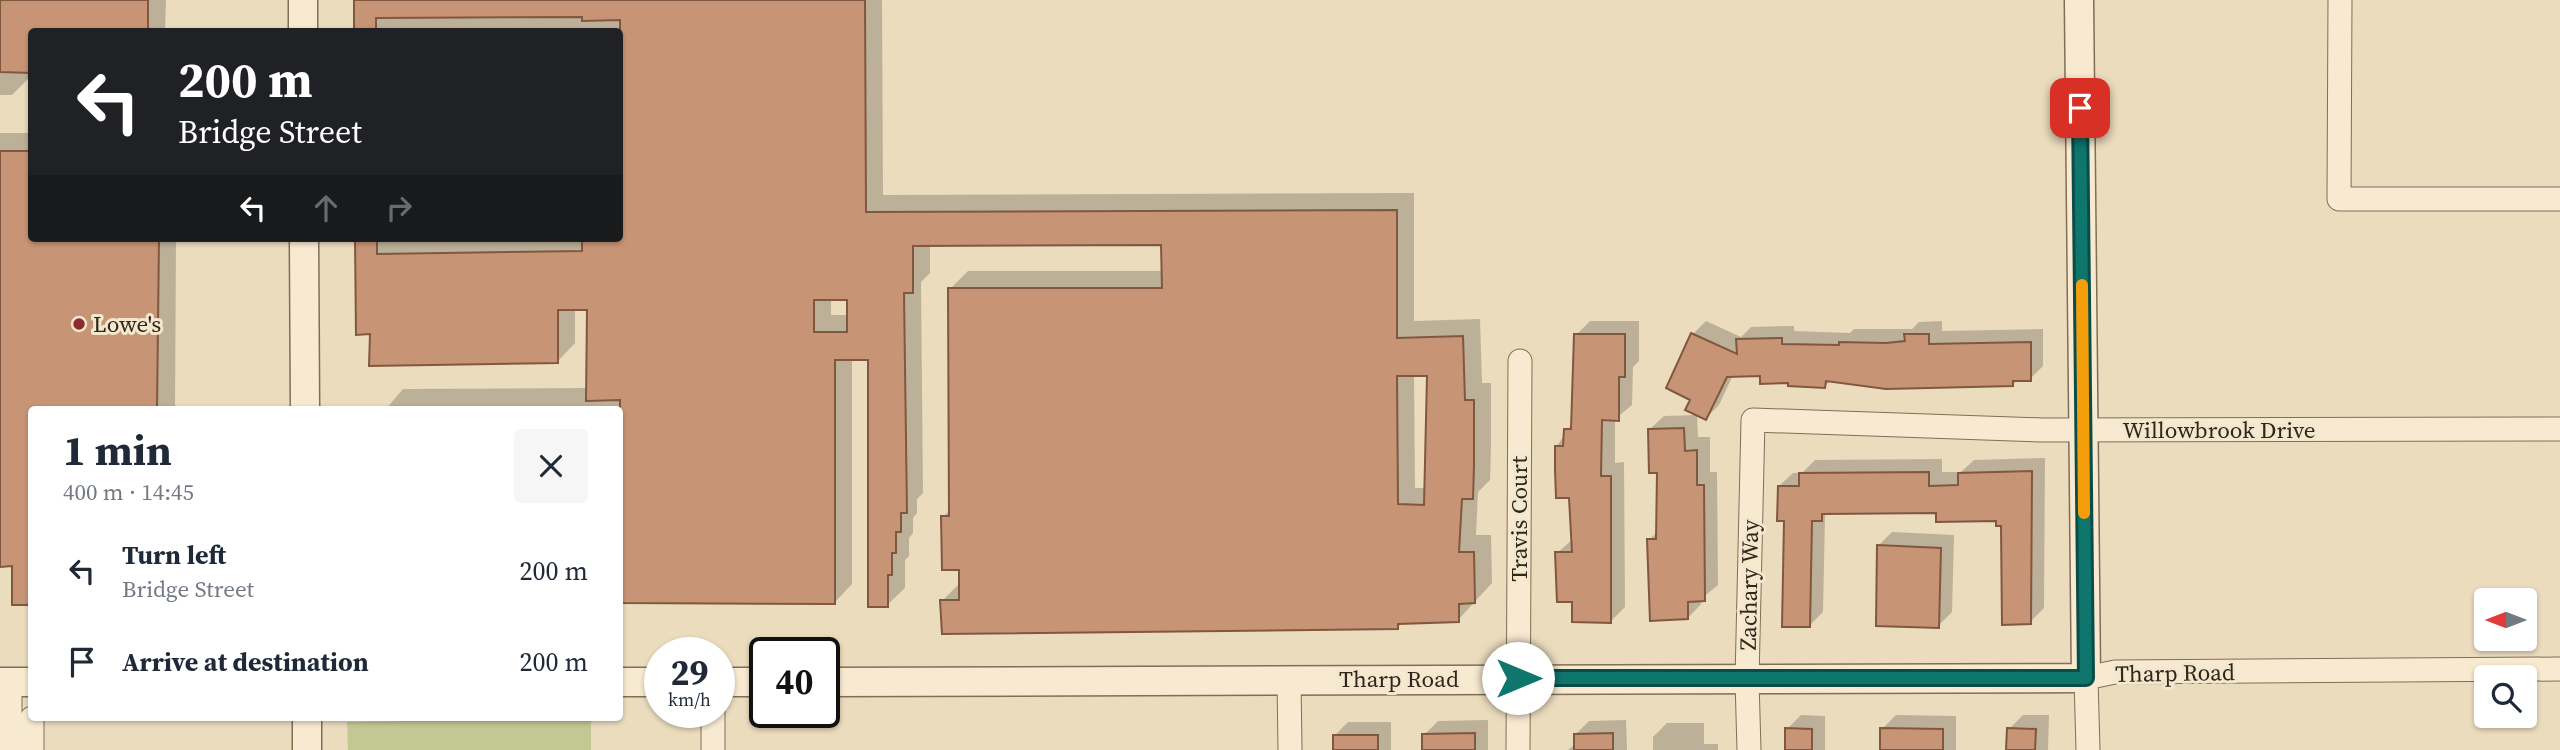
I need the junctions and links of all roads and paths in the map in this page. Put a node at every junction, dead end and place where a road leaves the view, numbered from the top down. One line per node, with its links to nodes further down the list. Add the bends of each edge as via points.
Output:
1 (303, 0): 4 (street)
2 (2079, 0): 11 (street)
3 (2340, 0): 5 (street, via 2339,200)
4 (303, 28)
5 (2560, 200)
6 (304, 242): 8 (street)
7 (1520, 361): 13 (street, Travis Court)
8 (305, 406)
9 (1753, 419): 11 (street, Willowbrook Drive); 16 (street, Zachary Way)
10 (2560, 429): 11 (street, Willowbrook Drive)
11 (2084, 430): 14 (street)
12 (2560, 669): 14 (street, Tharp Road, via 2115,672)
13 (1518, 678): 15 (street, Tharp Road); 16 (street, Tharp Road); 29 (street, Travis Court)
14 (2086, 678): 16 (street, Tharp Road); 31 (street)
15 (1289, 679): 20 (street, Tharp Road); 28 (street)
16 (1747, 680): 30 (street, Zachary Way)
17 (14, 682): 24 (street)
18 (623, 682): 19 (street)
19 (644, 682)
20 (840, 682)
21 (32, 721): 25 (street)
22 (307, 721): 26 (street)
23 (713, 728): 27 (street)
24 (10, 750)
25 (32, 750)
26 (307, 750)
27 (713, 750)
28 (1290, 750)
29 (1518, 750)
30 (1749, 750)
31 (2088, 750)

